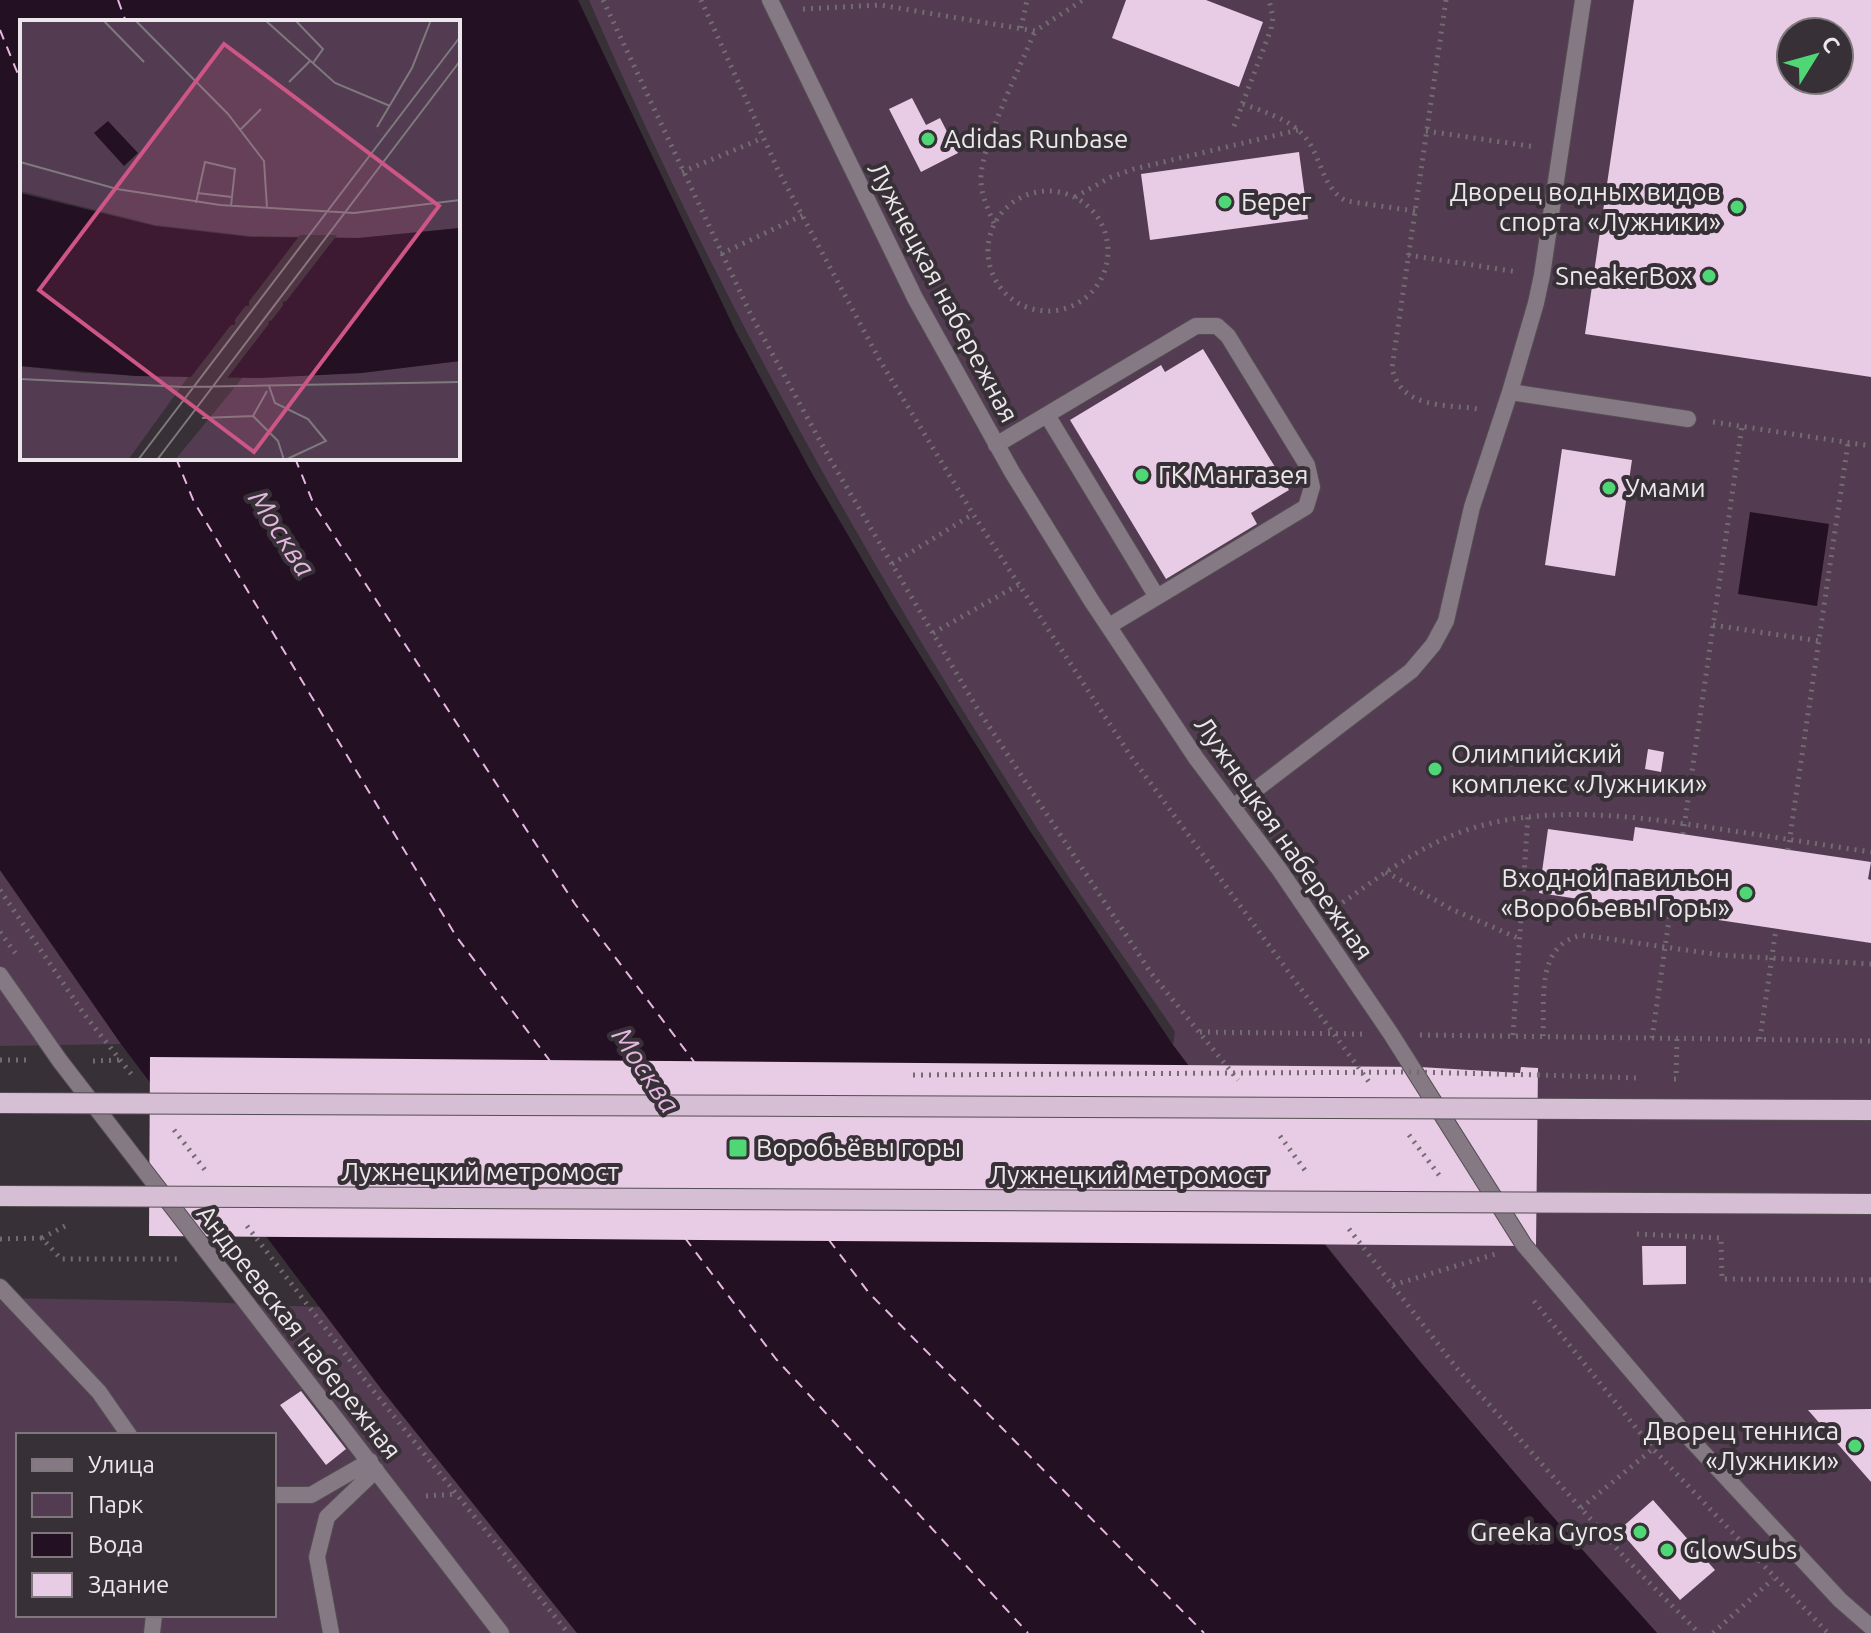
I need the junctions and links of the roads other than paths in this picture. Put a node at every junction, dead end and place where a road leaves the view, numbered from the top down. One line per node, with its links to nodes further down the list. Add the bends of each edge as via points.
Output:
1 (770, 0): 6 (street, Лужнецкая набережная, via 915,298)
2 (1583, 0): 3 (street, via 1542,275)
3 (1510, 392): 5 (street); 9 (street, via 1472,507 1453,599 1433,645 1411,671)
4 (1047, 415): 6 (street); 7 (street); 7 (street, via 1196,326 1209,324 1228,336 1299,452 1311,477 1306,507)
5 (1688, 419)
6 (996, 445): 8 (street, Лужнецкая набережная)
7 (1157, 597): 8 (street)
8 (1109, 626): 9 (street, Лужнецкая набережная)
9 (1233, 807): 19 (street, Лужнецкая набережная, via 1316,921 1524,1245 1681,1429 1798,1557)
10 (0, 975): 17 (street, Андреевская набережная, via 60,1061)
11 (0, 1103): 12 (main road, bridge)
12 (1871, 1110)
13 (0, 1196): 14 (main road, Лужнецкий метромост, bridge)
14 (1871, 1204)
15 (0, 1287): 16 (street, via 99,1392)
16 (128, 1433)
17 (373, 1466): 18 (street, via 311,1495); 20 (street, via 327,1517 317,1557); 21 (street, Андреевская набережная)
18 (276, 1495)
19 (1871, 1627)
20 (331, 1633)
21 (501, 1633)

